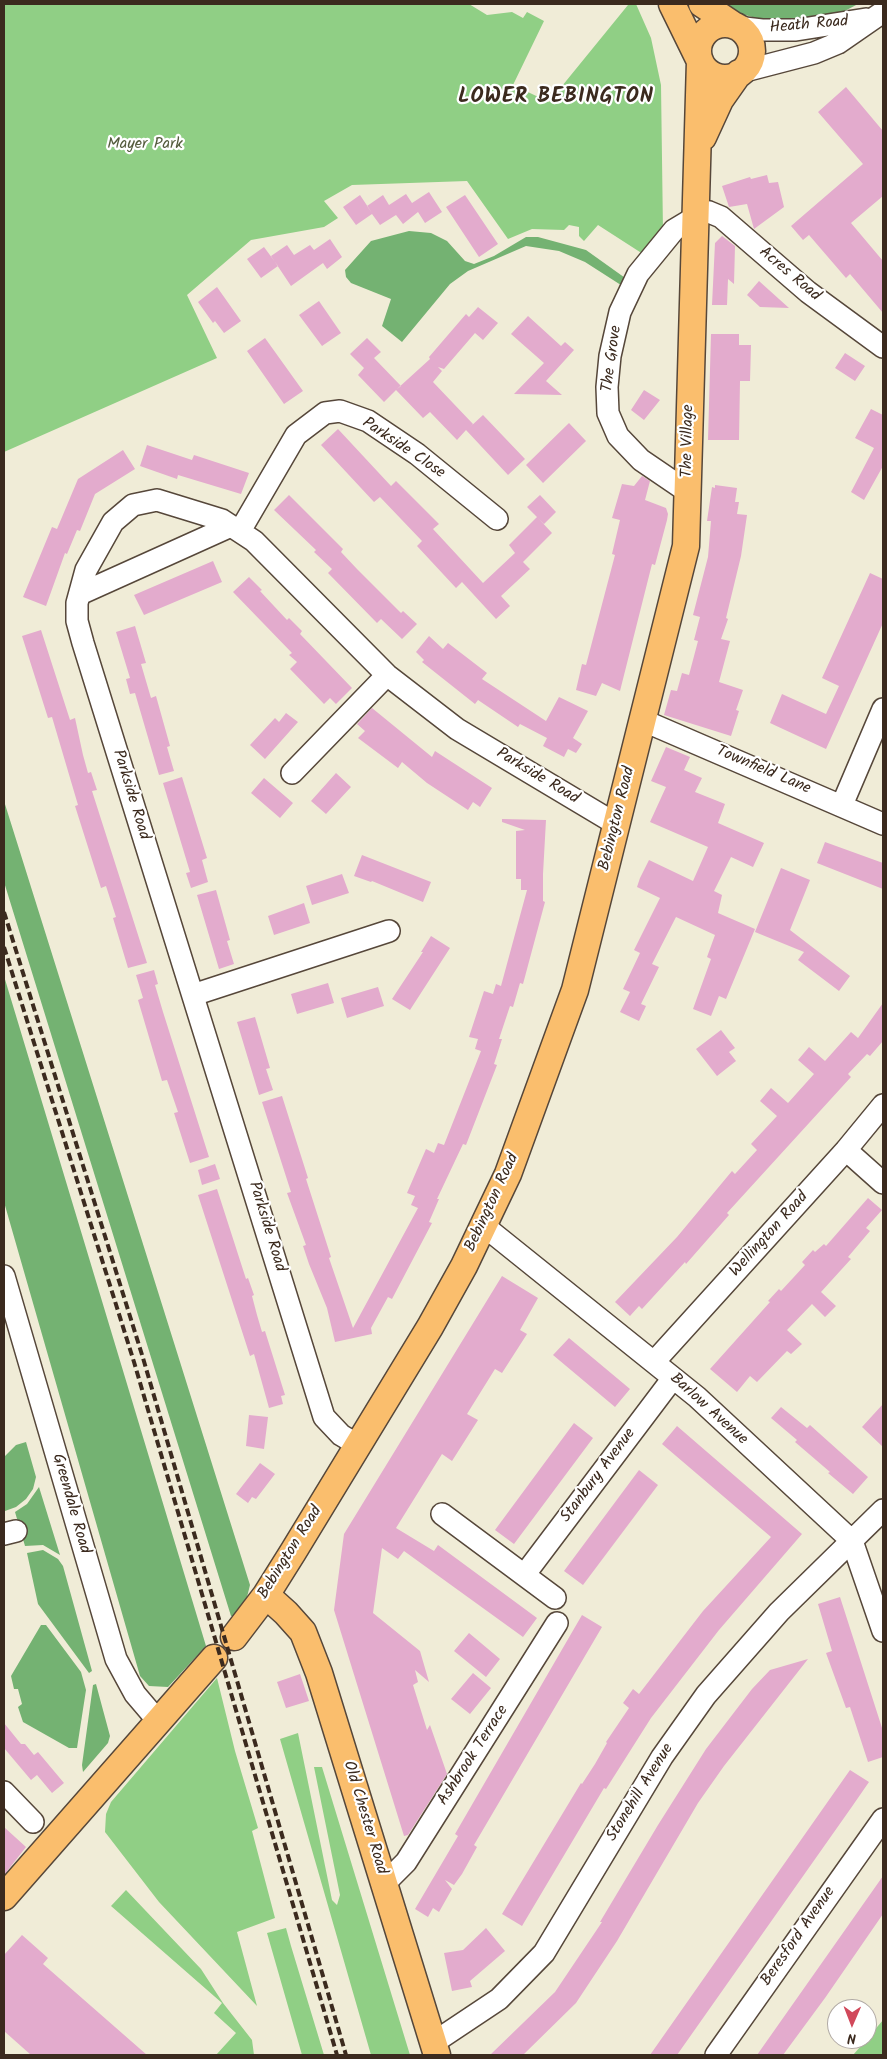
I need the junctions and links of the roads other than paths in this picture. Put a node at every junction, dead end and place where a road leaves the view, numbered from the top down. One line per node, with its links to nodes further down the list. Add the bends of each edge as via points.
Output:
1 (672, 4): 5 (main road, The Village)
2 (702, 4): 4 (main road)
3 (882, 13): 4 (street, Heath Road, via 862,20 796,30); 6 (street, Heath Road, via 814,53)
4 (735, 26): 5 (main road, via 718,25 703,34 698,50); 6 (main road, via 749,39 751,48 747,65)
5 (699, 60): 6 (main road, via 712,74 730,77); 7 (main road, The Village)
6 (740, 72): 7 (main road, The Village, via 714,112)
7 (697, 157): 8 (main road, The Village)
8 (694, 214): 9 (street, Acres Road, via 709,212 721,217 808,292); 10 (main road, The Village); 10 (street, The Grove, via 674,230 638,274 620,312 607,387 608,413 618,436 641,460)
9 (883, 347)
10 (688, 492): 16 (main road, The Village, via 682,569)
11 (497, 519): 12 (street, Parkside Close, via 417,454 368,422 340,411 325,413 296,435)
12 (235, 529): 13 (street); 13 (street, Parkside Road, via 222,520 158,500 133,505 113,522 86,570); 14 (street, Parkside Road, via 254,541)
13 (80, 594): 22 (street, Parkside Road, via 77,621 83,643)
14 (387, 675): 17 (street); 19 (street, Parkside Road, via 457,729)
15 (883, 709): 18 (street)
16 (642, 720): 18 (street, Townfield Lane); 19 (main road, Bebington Road)
17 (292, 773)
18 (842, 805): 20 (street, Townfield Lane)
19 (616, 824): 26 (main road, Bebington Road, via 575,990 508,1174)
20 (883, 824)
21 (388, 931): 22 (street)
22 (193, 995): 30 (street, Parkside Road, via 324,1417 341,1436)
23 (883, 1105): 24 (street, Wellington Road)
24 (846, 1150): 25 (street); 28 (street, Wellington Road)
25 (883, 1184)
26 (484, 1226): 28 (street, Barlow Avenue); 30 (main road, Bebington Road, via 430,1327)
27 (4, 1276): 41 (street, Greendale Road, via 116,1659 135,1694)
28 (654, 1362): 29 (street, Barlow Avenue)
29 (673, 1378): 33 (street, Barlow Avenue); 34 (street, Stanbury Avenue)
30 (358, 1445): 35 (main road, Bebington Road)
31 (883, 1510): 33 (street, Stonehill Avenue)
32 (442, 1514): 34 (street)
33 (852, 1541): 38 (street, Barlow Avenue); 47 (street, Stonehill Avenue, via 779,1612 706,1695 627,1813 544,1953 500,1999)
34 (525, 1574): 36 (street)
35 (266, 1595): 39 (main road, Bebington Road); 45 (main road, Old Chester Road, via 303,1632)
36 (555, 1598)
37 (557, 1623): 45 (street, Ashbrook Terrace, via 406,1862)
38 (883, 1631)
39 (234, 1638)
40 (214, 1658): 41 (main road)
41 (158, 1721): 46 (main road)
42 (4, 1792): 44 (street)
43 (883, 1819): 48 (street, Beresford Avenue)
44 (34, 1822)
45 (384, 1884): 47 (main road, Old Chester Road)
46 (4, 1897)
47 (435, 2049)
48 (716, 2055)

